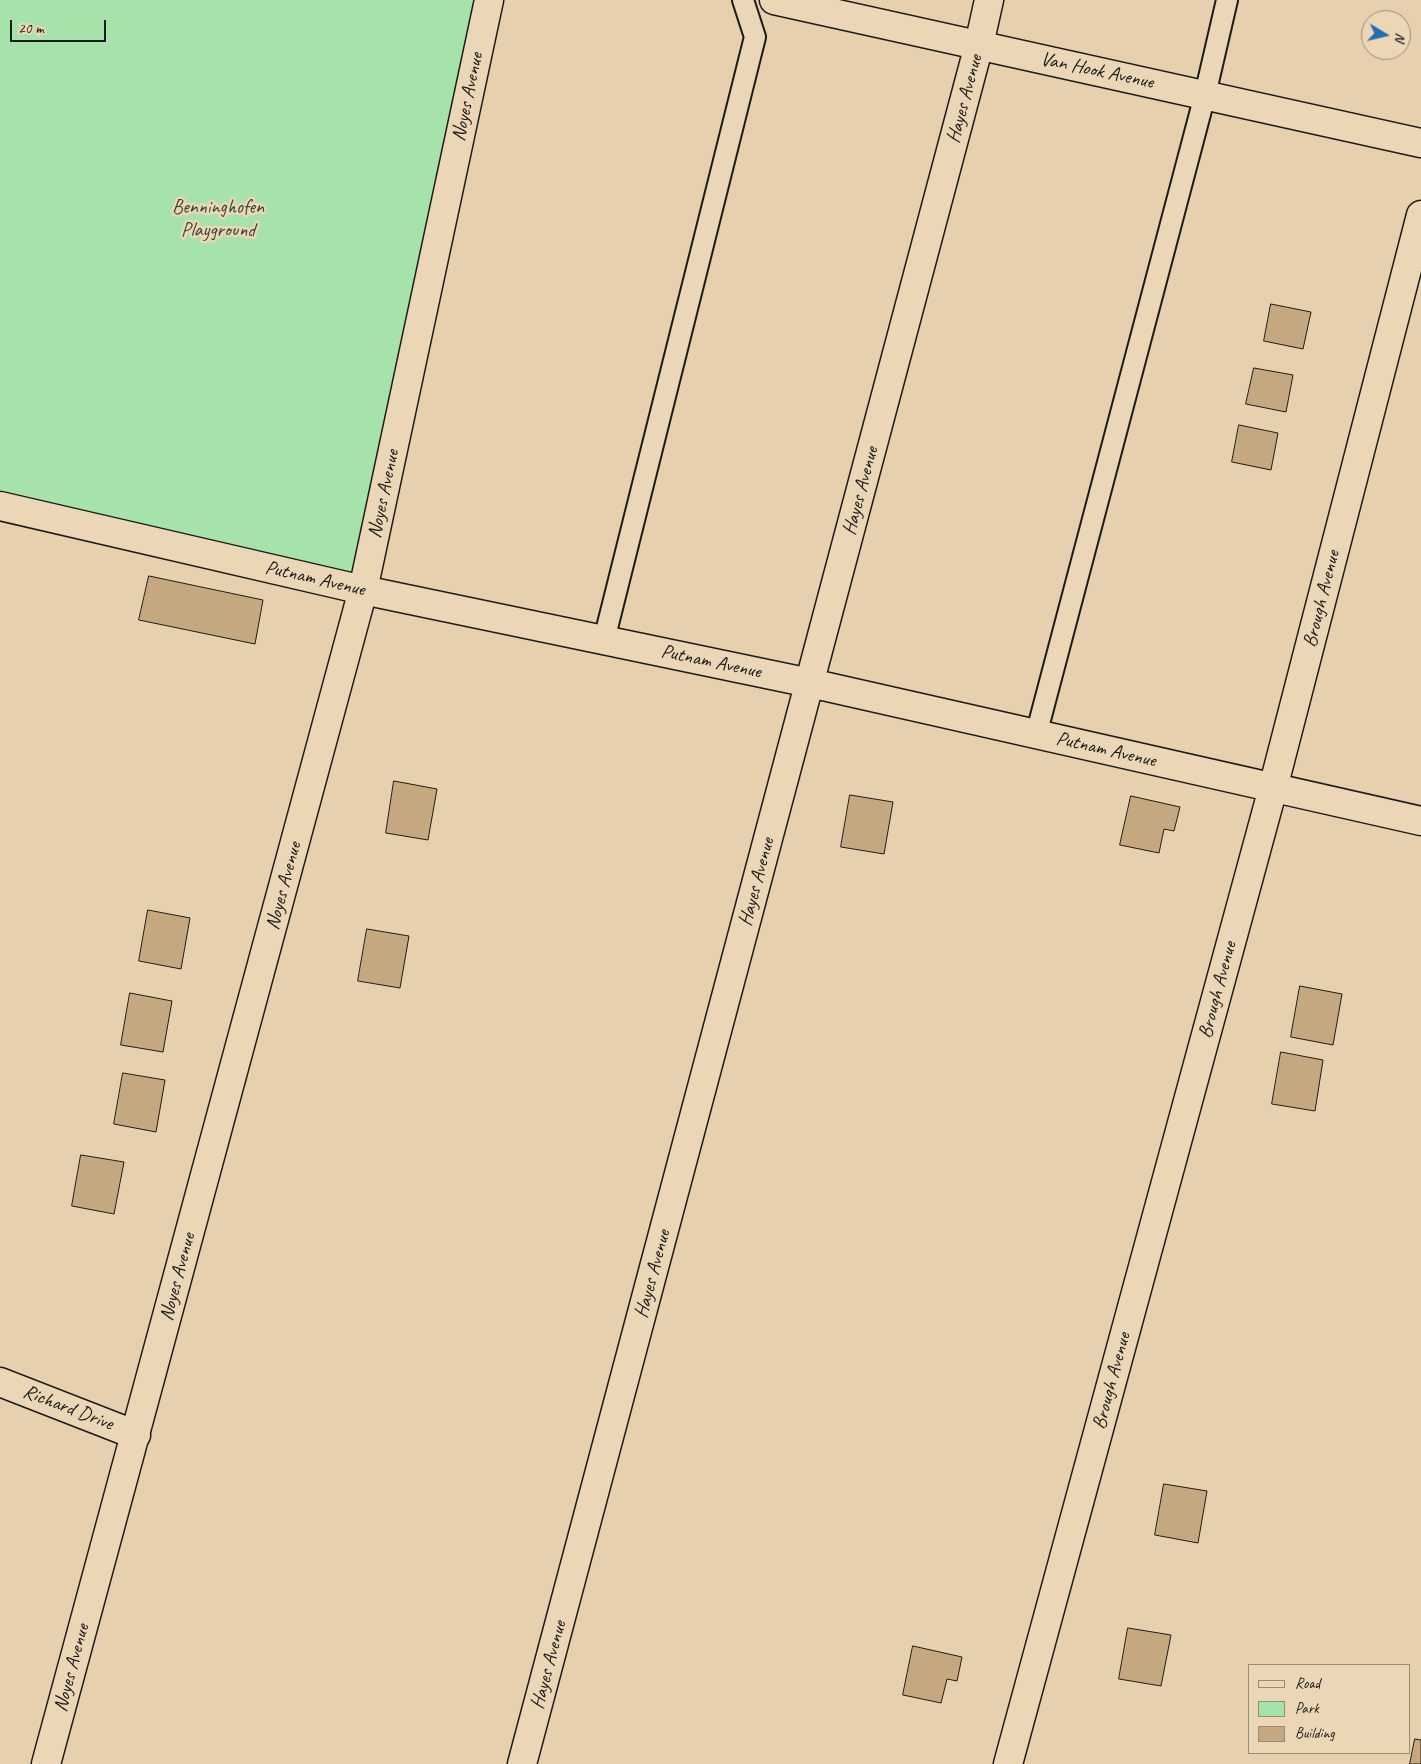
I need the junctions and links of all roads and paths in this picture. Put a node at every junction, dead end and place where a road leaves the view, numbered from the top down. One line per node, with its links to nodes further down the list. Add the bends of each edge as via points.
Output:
1 (489, 0): 11 (street, Noyes Avenue)
2 (743, 0): 12 (lane, via 755,37)
3 (774, 0): 6 (street, Van Hook Avenue)
4 (989, 0): 6 (street, Hayes Avenue)
5 (1226, 0): 7 (lane)
6 (979, 45): 7 (street, Van Hook Avenue); 13 (street, Hayes Avenue)
7 (1205, 95): 8 (street, Van Hook Avenue); 14 (lane)
8 (1421, 142)
9 (1421, 215): 15 (street, Brough Avenue)
10 (0, 506): 11 (street, Putnam Avenue)
11 (363, 590): 12 (street, Putnam Avenue); 18 (street, Noyes Avenue)
12 (604, 640): 13 (street, Putnam Avenue)
13 (810, 683): 14 (street, Putnam Avenue); 20 (street, Hayes Avenue)
14 (1036, 735): 15 (street, Putnam Avenue)
15 (1273, 788): 16 (street, Putnam Avenue); 21 (street, Brough Avenue)
16 (1421, 822)
17 (0, 1382): 18 (street, Richard Drive)
18 (136, 1435): 19 (street, Noyes Avenue)
19 (46, 1764)
20 (522, 1764)
21 (1008, 1764)

